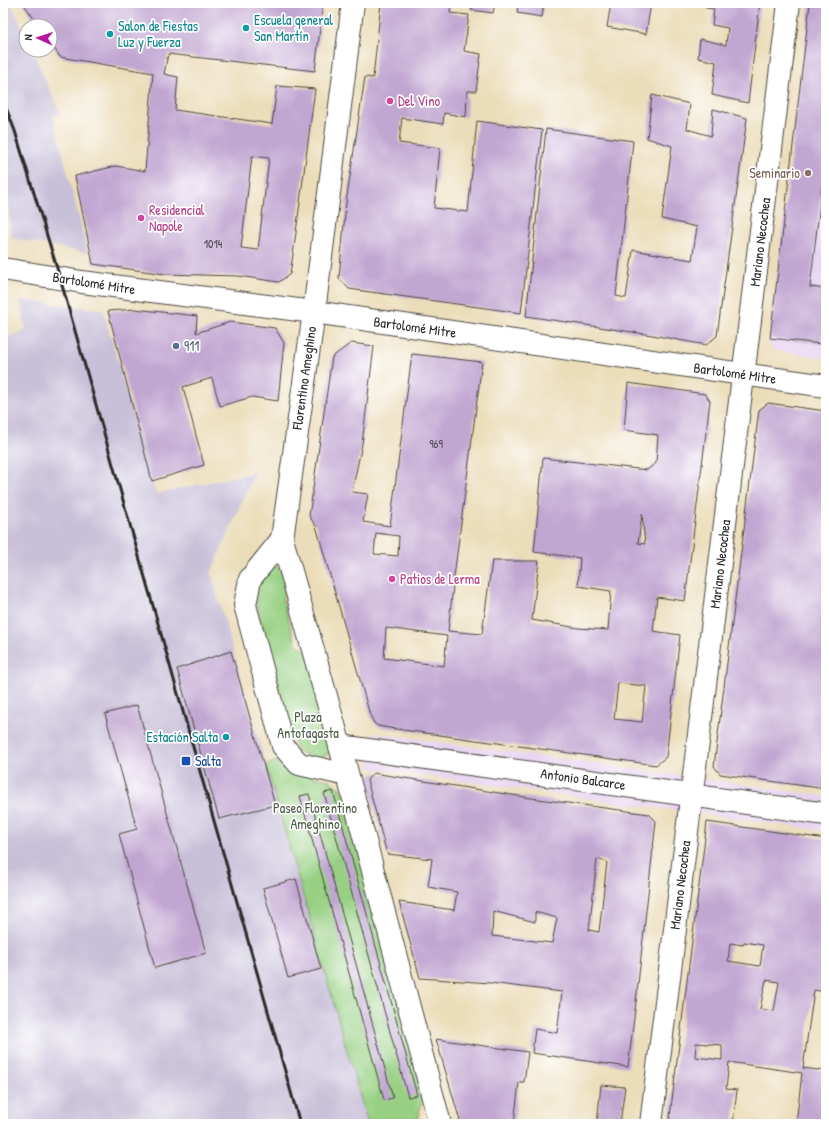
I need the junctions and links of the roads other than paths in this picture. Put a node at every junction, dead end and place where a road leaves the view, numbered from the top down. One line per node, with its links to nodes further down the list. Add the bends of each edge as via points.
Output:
1 (353, 3): 4 (street, Florentino Ameghino)
2 (789, 3): 5 (street, Mariano Necochea)
3 (3, 269): 4 (street, Bartolomé Mitre, via 82,282)
4 (314, 312): 5 (street, Bartolomé Mitre); 7 (street, Florentino Ameghino)
5 (744, 375): 6 (street, Bartolomé Mitre); 10 (street, Mariano Necochea)
6 (826, 386)
7 (282, 539): 8 (street, Florentino Ameghino); 9 (street, via 250,579 245,605 282,746 299,764)
8 (340, 746): 9 (street); 10 (street, Antonio Balcarce)
9 (348, 775): 12 (street)
10 (691, 794): 11 (street, Antonio Balcarce); 13 (street, Mariano Necochea)
11 (826, 814)
12 (440, 1124)
13 (651, 1124)

